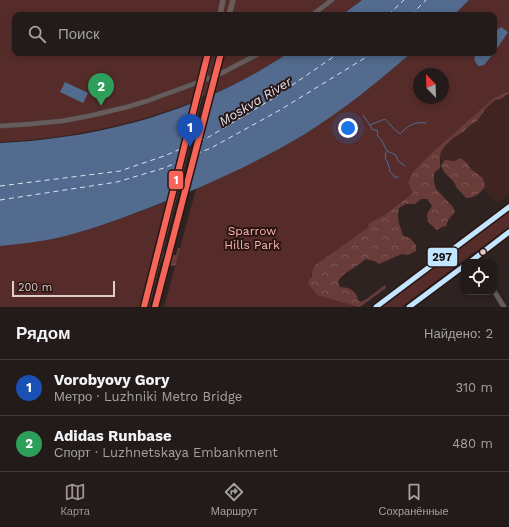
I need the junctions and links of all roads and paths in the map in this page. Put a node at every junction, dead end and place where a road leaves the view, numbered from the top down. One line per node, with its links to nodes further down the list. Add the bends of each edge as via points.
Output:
1 (223, 0): 4 (main road)
2 (233, 0): 5 (main road)
3 (332, 0): 6 (street)
4 (221, 12)
5 (230, 12)
6 (316, 12)
7 (209, 56): 16 (main road, bridge)
8 (218, 56): 17 (main road, bridge)
9 (254, 56): 10 (street, via 218,75 127,107 89,116)
10 (0, 126)
11 (509, 207): 18 (main road)
12 (509, 232): 13 (main road)
13 (479, 259)
14 (461, 268): 19 (main road)
15 (496, 295): 20 (street)
16 (146, 307)
17 (155, 307)
18 (376, 307)
19 (410, 307)
20 (504, 307)

